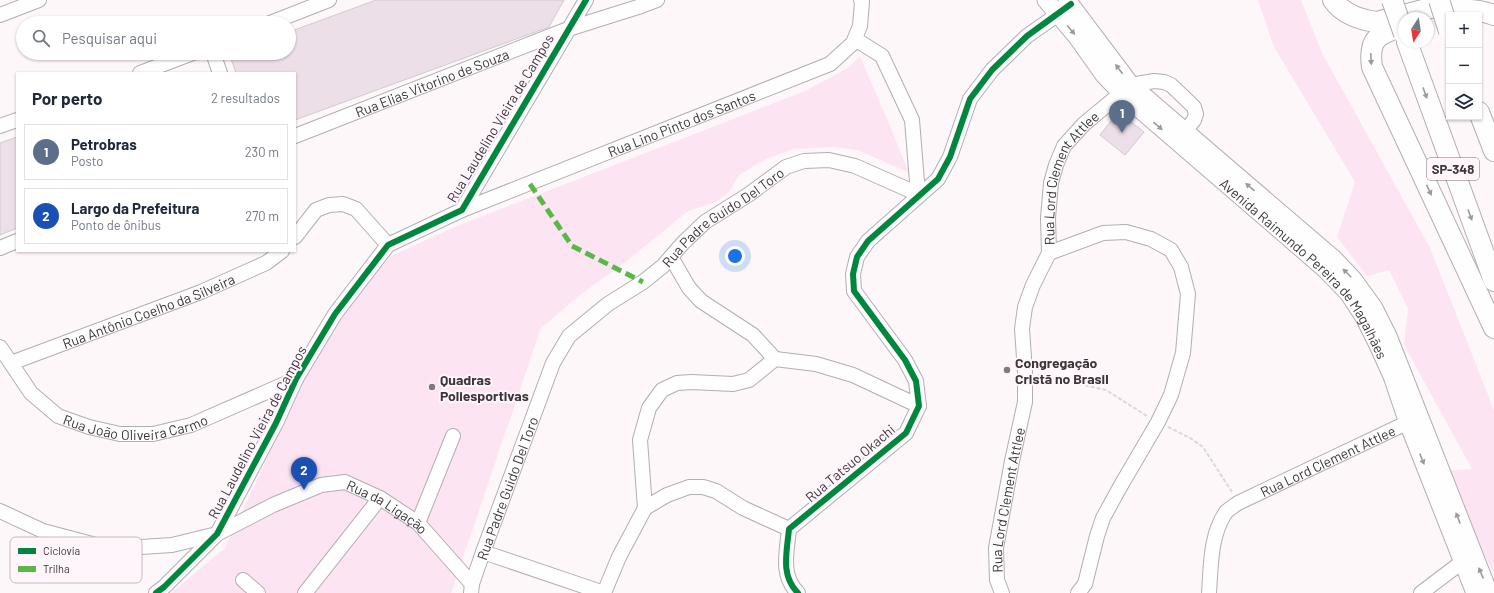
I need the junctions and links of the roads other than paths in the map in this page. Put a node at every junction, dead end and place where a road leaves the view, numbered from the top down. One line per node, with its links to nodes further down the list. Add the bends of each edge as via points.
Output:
1 (39, 0): 12 (street)
2 (329, 0): 15 (street)
3 (586, 0): 20 (street, Rua Laudelino Vieira de Campos)
4 (657, 0): 20 (street)
5 (861, 0): 21 (street, Rua Lino Pinto dos Santos, via 860,26)
6 (1046, 0): 13 (main road, Avenida Raimundo Pereira de Magalhães)
7 (1333, 0): 10 (highway, via 1341,10 1365,21 1377,22)
8 (1392, 0): 16 (highway, bridge)
9 (1439, 0): 18 (highway, bridge)
10 (1461, 0)
11 (1069, 2): 13 (street); 27 (main road, Avenida Raimundo Pereira de Magalhães, one-way to 11)
12 (0, 15)
13 (1057, 15): 27 (main road, Avenida Raimundo Pereira de Magalhães, one-way to 27, via 1077,37 1104,75); 34 (street, via 1027,36 992,70 970,99 950,157 938,179)
14 (1494, 15): 17 (highway, via 1466,9)
15 (288, 16)
16 (1398, 17)
17 (1434, 17)
18 (1446, 22)
19 (1398, 28): 44 (highway, one-way to 44, via 1387,31 1373,42 1372,67)
20 (568, 29): 31 (street, Rua Elias Vitorino de Souza); 35 (street, Rua Laudelino Vieira de Campos)
21 (855, 39): 34 (street, via 882,56 912,120); 35 (street, Rua Lino Pinto dos Santos, via 830,64)
22 (1409, 49): 43 (highway, SP-348, one-way to 43)
23 (174, 60): 25 (street)
24 (215, 60): 26 (street)
25 (143, 72)
26 (220, 72)
27 (1126, 89): 32 (main road, Avenida Raimundo Pereira de Magalhães); 32 (street, via 1154,81 1171,85 1194,107 1196,114); 41 (street, Rua Lord Clement Attlee, via 1084,124 1064,146 1051,183)
28 (16, 120): 30 (street)
29 (1482, 120): 33 (highway, SP-348)
30 (0, 126)
31 (296, 136)
32 (1181, 137): 50 (main road, Avenida Raimundo Pereira de Magalhães, via 1334,259 1353,279 1374,308 1388,336)
33 (1494, 151)
34 (918, 194): 42 (street, Rua Padre Guido Del Toro, via 855,166 829,160 804,161 786,167 748,196 704,222); 49 (street, via 868,241 857,257 853,274 854,291 905,360 916,381)
35 (462, 210): 38 (street, Rua Laudelino Vieira de Campos)
36 (296, 237): 38 (street, via 316,210 329,205 343,204 356,209)
37 (16, 241): 39 (street)
38 (388, 245): 48 (street, Rua Laudelino Vieira de Campos, via 335,314)
39 (0, 248)
40 (281, 252): 47 (street, Rua Antônio Coelho da Silveira, via 266,263 201,292)
41 (1049, 253): 69 (street, Rua Lord Clement Attlee, via 1025,307 1022,329 1025,402 996,548 997,580); 70 (street, via 1103,233 1126,232 1151,239 1171,250 1182,267 1188,294 1184,353 1171,395 1103,518 1085,584)
42 (671, 257): 46 (street, via 689,288 701,301 753,335); 60 (street, Rua Padre Guido Del Toro, via 643,282 608,304 569,336 552,363)
43 (1494, 281)
44 (1494, 328)
45 (0, 346): 47 (street, Rua João Oliveira Carmo)
46 (775, 359): 49 (street, via 816,364 853,375); 53 (street, via 749,380 733,384 677,383 662,390 649,408 640,440)
47 (11, 363): 48 (street, Rua João Oliveira Carmo, via 31,393 58,416 120,434 153,434 191,425)
48 (296, 379): 57 (street, Rua Laudelino Vieira de Campos, via 276,423)
49 (919, 406): 56 (street, Rua Tatsuo Okachi, via 906,433)
50 (1413, 420): 61 (main road, Avenida Raimundo Pereira de Magalhães); 71 (street, Rua Lord Clement Attlee, via 1238,503 1227,512 1213,542)
51 (453, 436): 55 (street)
52 (380, 498): 55 (street, Rua da Ligação); 57 (street, Rua da Ligação, via 345,482 320,485); 66 (street)
53 (645, 508): 56 (street, via 667,495 689,487 703,487 716,491 743,508); 67 (street, via 619,557)
54 (0, 511): 58 (street, via 43,531)
55 (418, 523): 63 (street, Rua da Ligação)
56 (789, 529): 68 (street, via 785,569 792,587)
57 (217, 534): 59 (street, via 172,545); 64 (street, Rua Laudelino Vieira de Campos)
58 (66, 537)
59 (142, 547)
60 (483, 552): 63 (street, Rua Padre Guido Del Toro); 67 (street)
61 (1467, 557): 72 (street); 73 (main road, Avenida Raimundo Pereira de Magalhães); 74 (main road, Avenida Raimundo Pereira de Magalhães, one-way to 61)
62 (243, 580): 65 (street)
63 (472, 588)
64 (156, 593)
65 (258, 593)
66 (305, 593)
67 (604, 593)
68 (798, 593)
69 (1002, 593)
70 (1078, 593)
71 (1209, 593)
72 (1421, 593)
73 (1475, 593)
74 (1489, 593)

